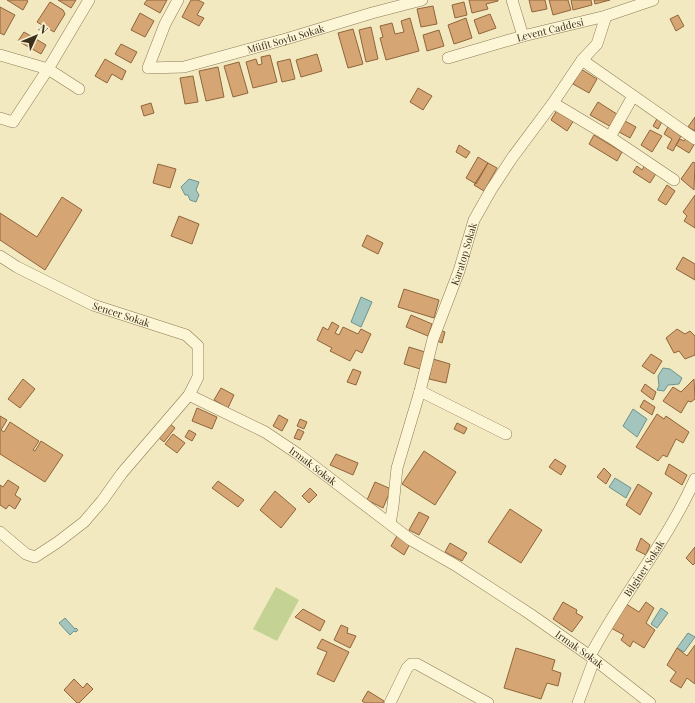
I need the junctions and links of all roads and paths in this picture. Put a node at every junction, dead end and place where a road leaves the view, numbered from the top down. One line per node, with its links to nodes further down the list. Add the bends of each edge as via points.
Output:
1 (89, 0): 11 (street)
2 (178, 0): 3 (street, Müfit Soylu Sokak, via 165,24 148,68 184,67)
3 (422, 0)
4 (512, 0): 7 (street)
5 (652, 0): 6 (street, Levent Caddesi)
6 (606, 16): 7 (street, Levent Caddesi); 10 (street, Karatop Sokak, via 596,44)
7 (522, 36): 9 (street, Levent Caddesi)
8 (0, 55): 11 (street)
9 (448, 58)
10 (582, 60): 13 (street); 14 (street, Karatop Sokak)
11 (48, 69): 12 (street); 15 (street, via 13,122)
12 (78, 89)
13 (633, 96): 16 (street); 17 (street)
14 (553, 103): 16 (street); 20 (street, Karatop Sokak, via 512,158 474,220 459,271 433,339)
15 (0, 118)
16 (610, 137): 18 (street)
17 (695, 139)
18 (674, 180)
19 (0, 256): 21 (street, Sencer Sokak, via 17,268 93,305 186,335 198,346 198,377)
20 (420, 391): 22 (street); 24 (street, Karatop Sokak, via 397,468)
21 (189, 395): 24 (street, Irmak Sokak, via 265,432); 25 (street, via 84,522 53,546 35,557 30,556)
22 (506, 434)
23 (695, 479): 26 (street, Bilginer Sokak, via 656,552 613,614)
24 (390, 524): 26 (street, Irmak Sokak)
25 (0, 532)
26 (592, 658): 29 (street, Bilginer Sokak); 30 (street, Irmak Sokak)
27 (390, 703): 28 (street, via 406,668 410,664 417,664)
28 (488, 703)
29 (578, 703)
30 (650, 703)

